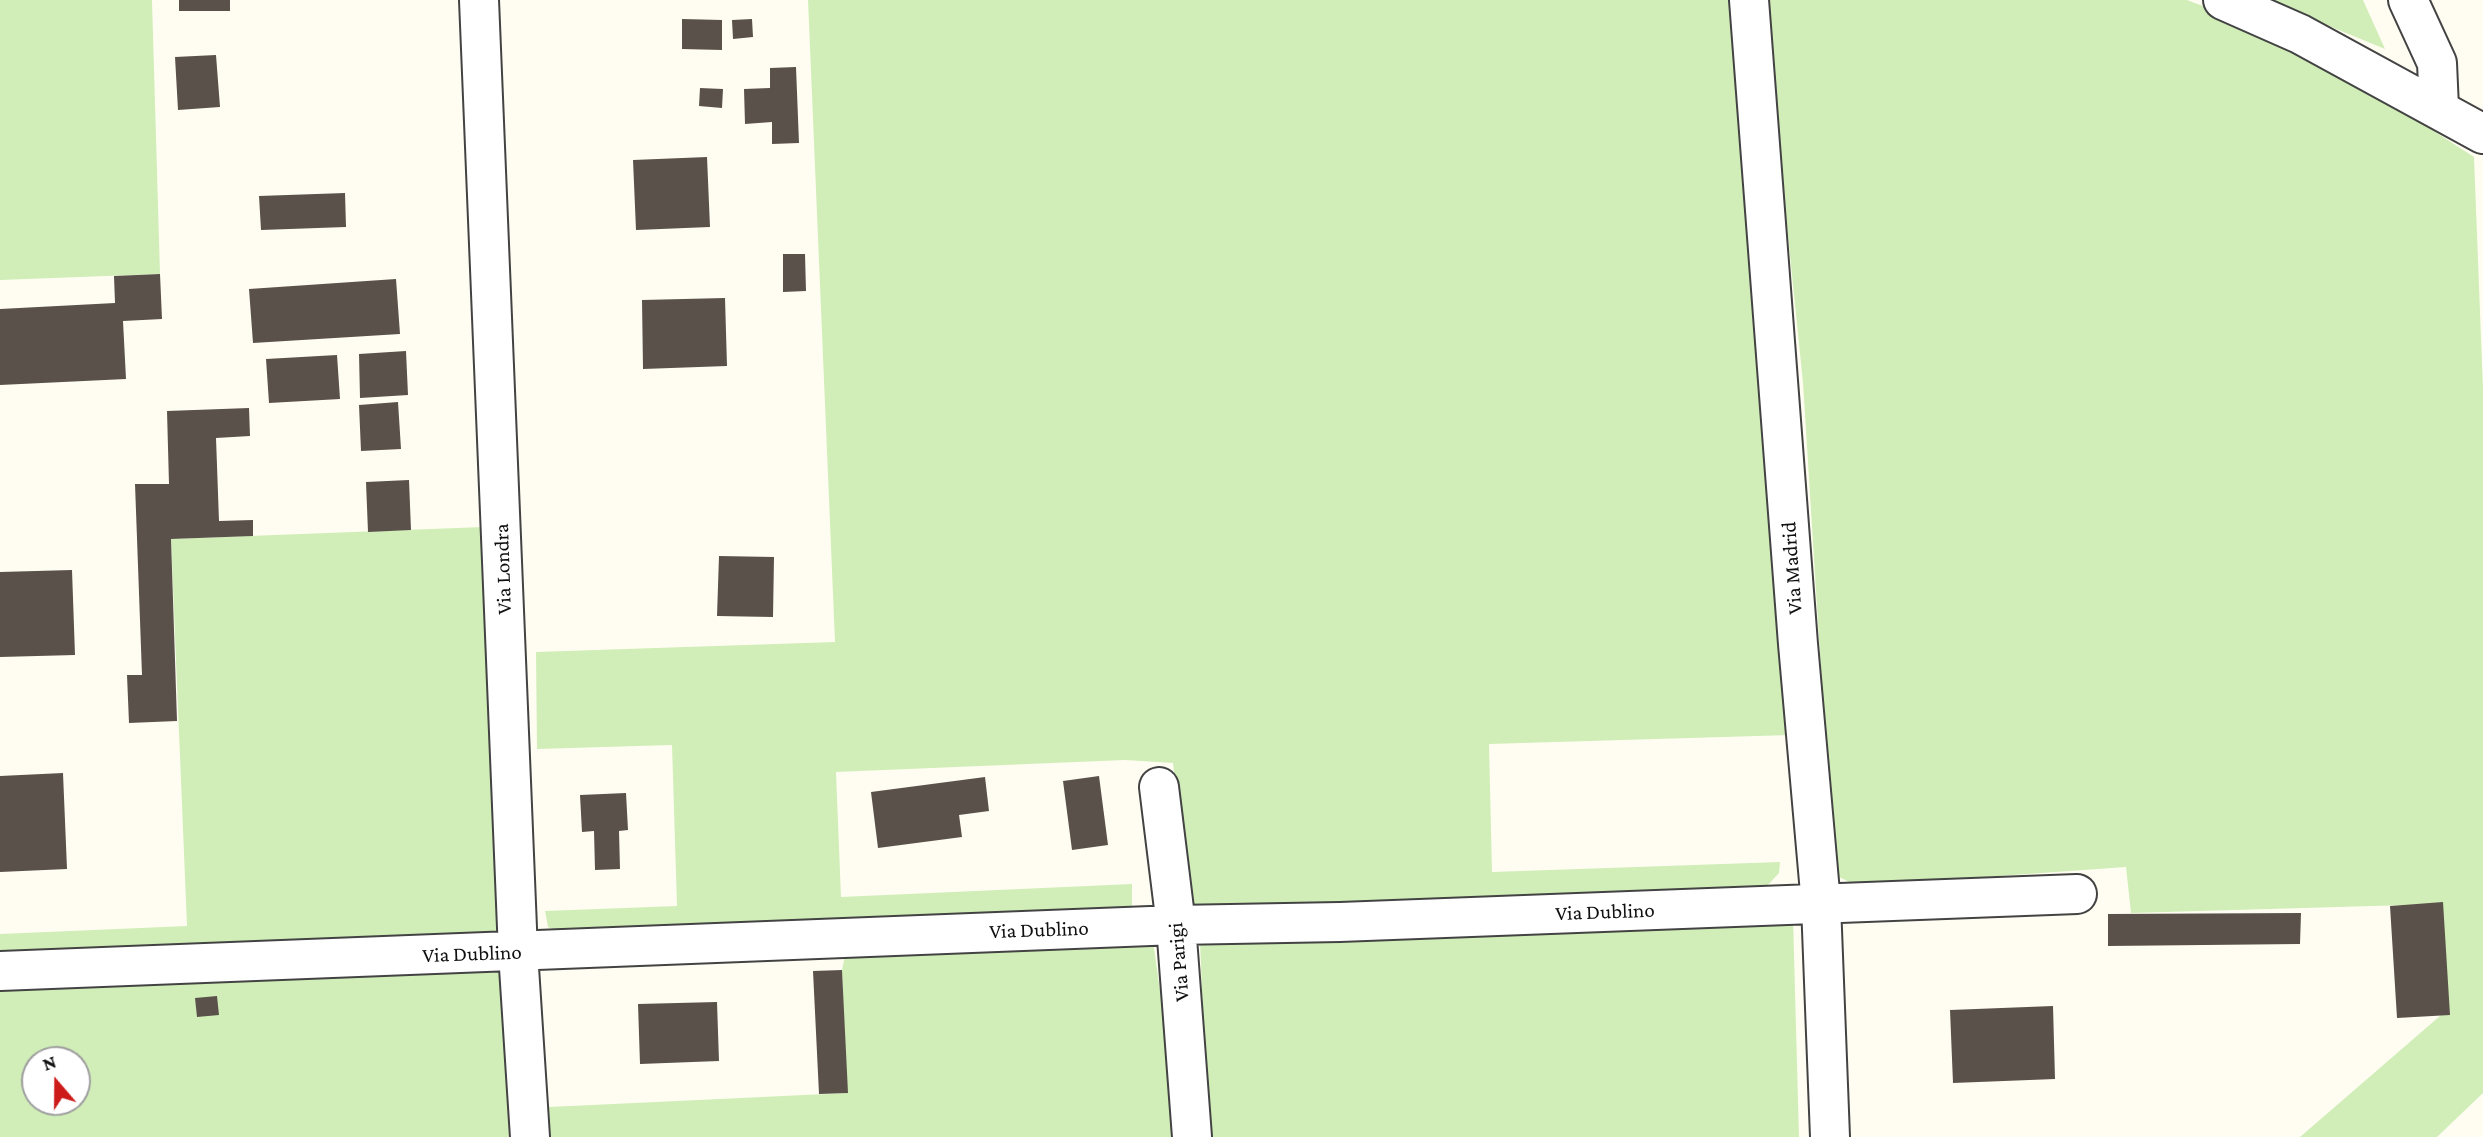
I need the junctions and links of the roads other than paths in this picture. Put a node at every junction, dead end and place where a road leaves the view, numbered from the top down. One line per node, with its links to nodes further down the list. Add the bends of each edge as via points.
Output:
1 (480, 0): 11 (street, Via Londra)
2 (1748, 0): 9 (street, Via Madrid)
3 (2223, 0): 5 (street, via 2300,34)
4 (2408, 0): 5 (street, via 2437,63)
5 (2439, 108): 6 (street)
6 (2483, 134)
7 (1159, 787): 10 (street, Via Parigi)
8 (2077, 894): 9 (street, Via Dublino)
9 (1821, 904): 10 (street, Via Dublino); 15 (street, Via Madrid)
10 (1176, 925): 11 (street, Via Dublino); 14 (street, Via Parigi)
11 (519, 952): 12 (street, Via Dublino); 13 (street, Via Londra)
12 (0, 971)
13 (530, 1137)
14 (1192, 1137)
15 (1830, 1137)

